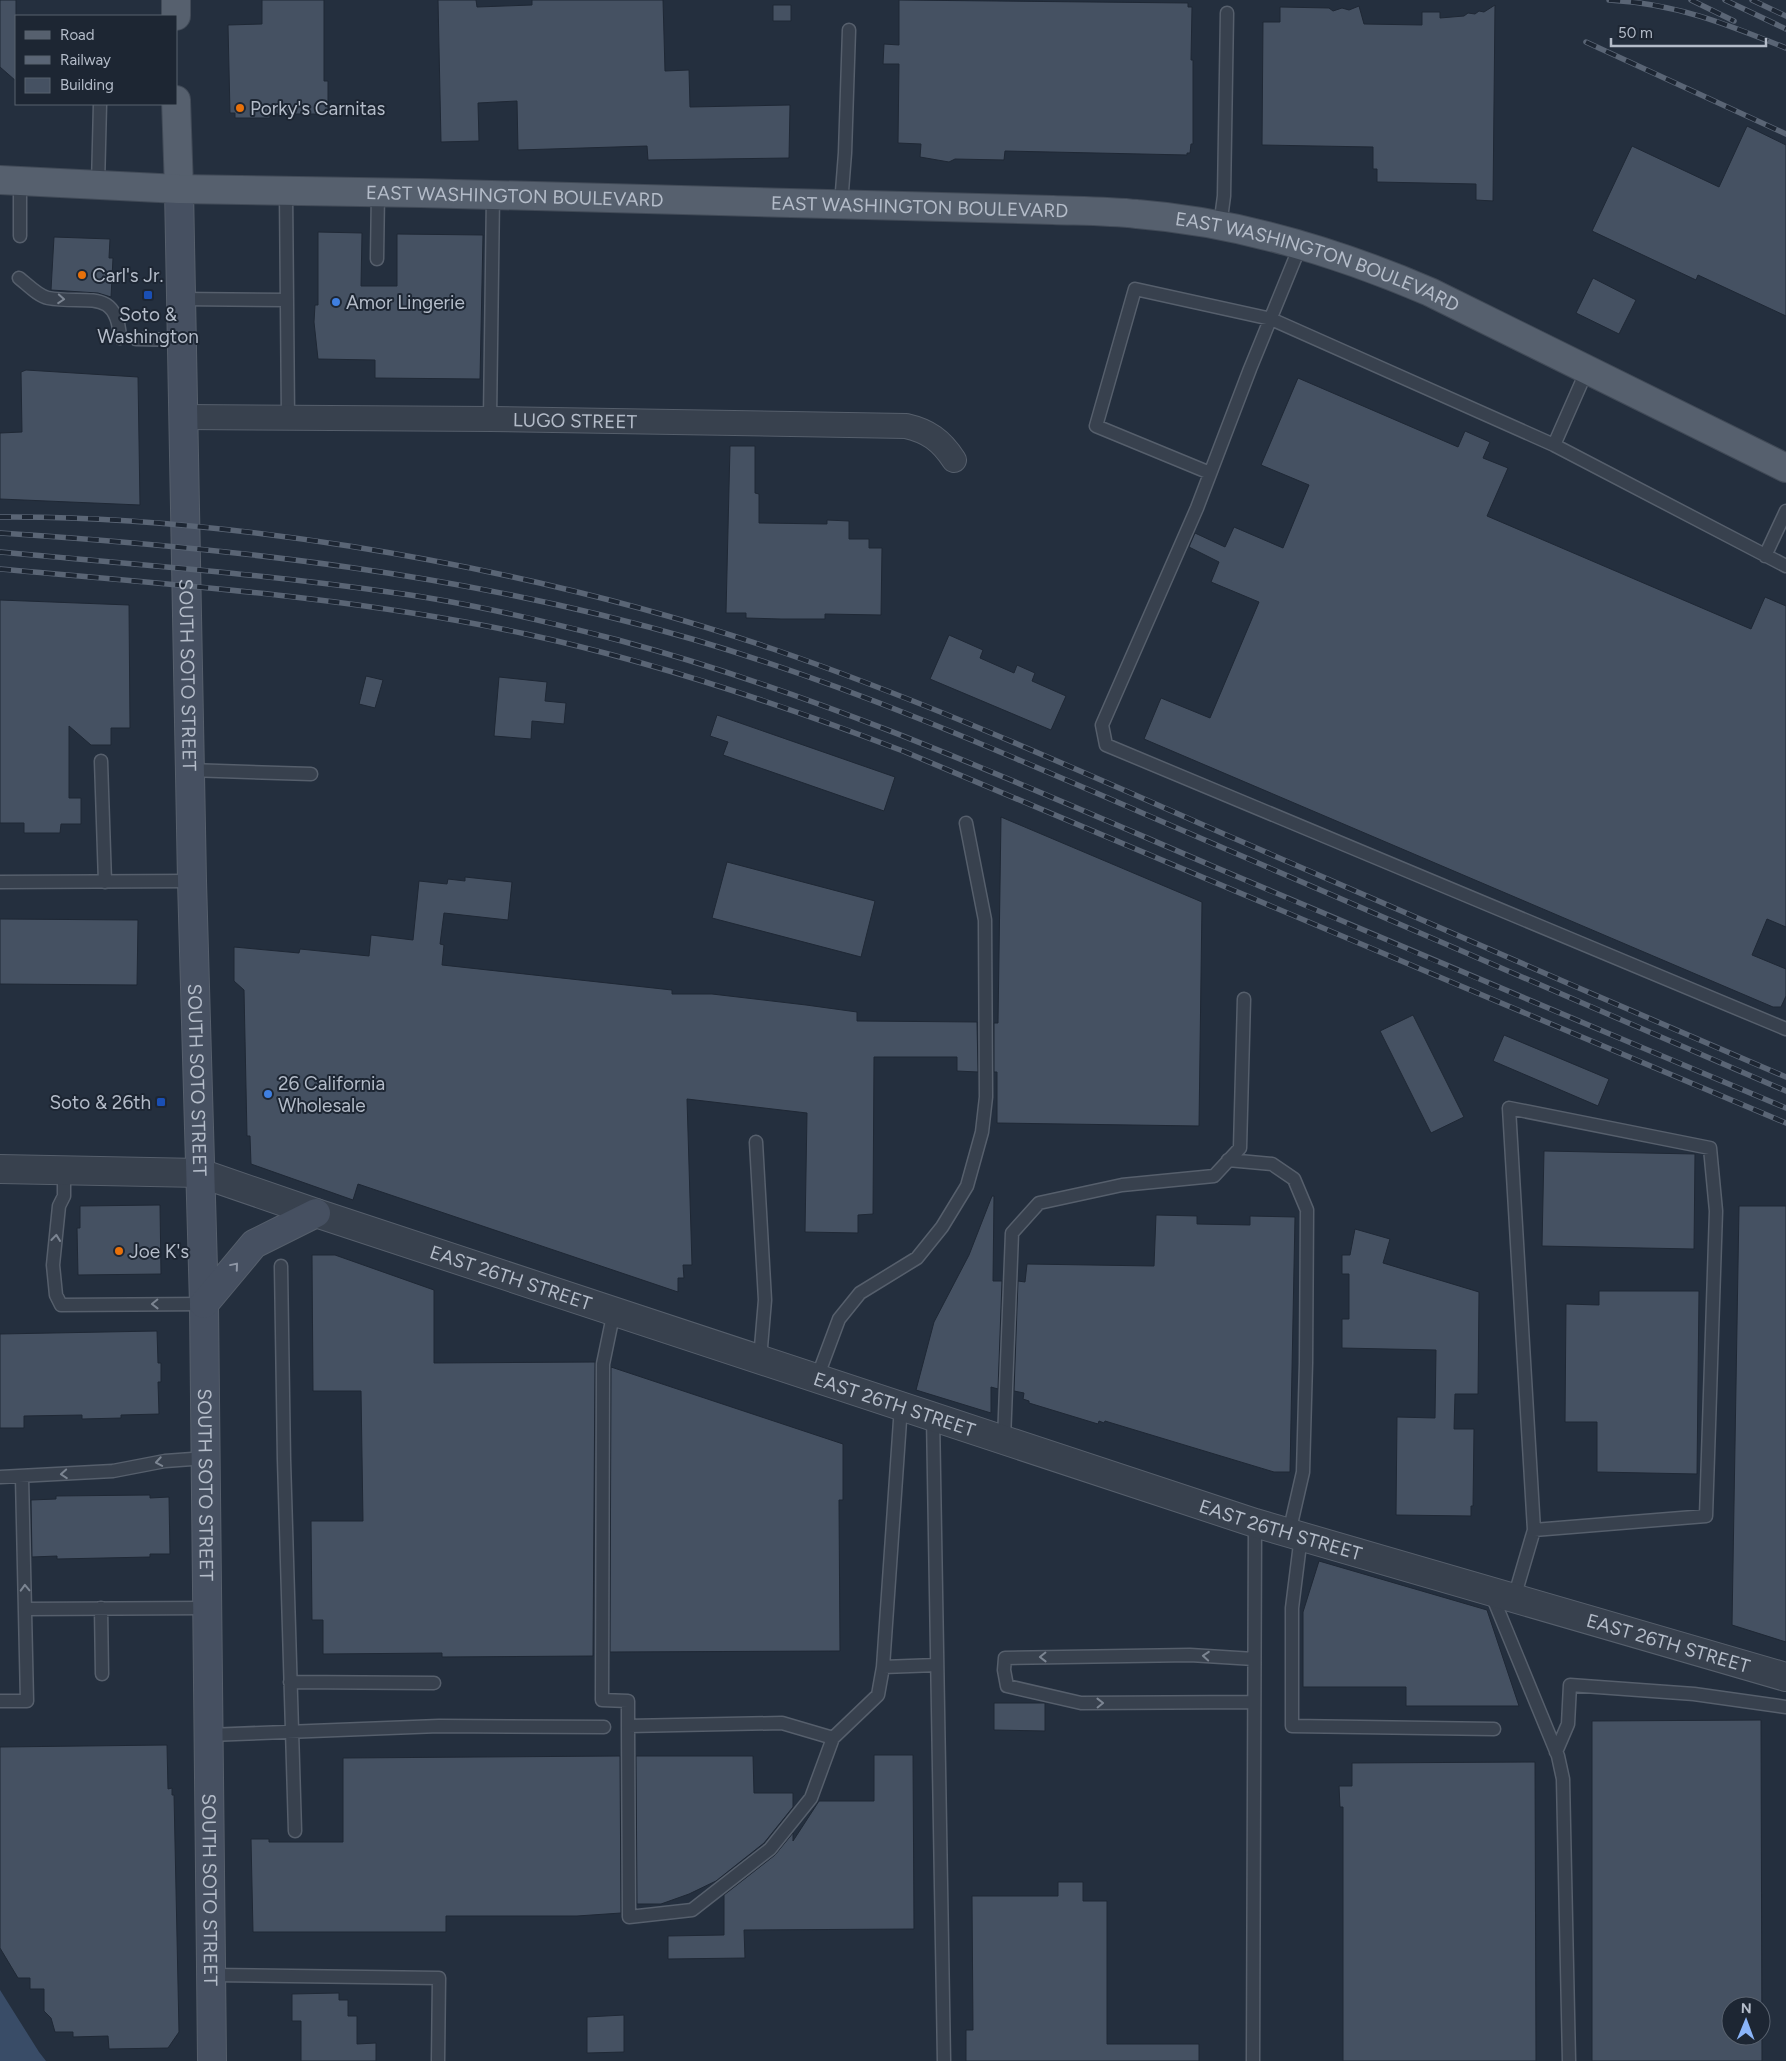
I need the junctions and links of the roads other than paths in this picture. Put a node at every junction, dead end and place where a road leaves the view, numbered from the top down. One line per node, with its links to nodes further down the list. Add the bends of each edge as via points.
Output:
1 (176, 0): 3 (main road)
2 (1227, 13): 14 (lane, via 1224,196)
3 (176, 15)
4 (849, 30): 13 (lane)
5 (100, 105): 8 (lane)
6 (176, 105): 9 (main road, SOUTH SOTO STREET)
7 (10, 181): 8 (main road, EAST WASHINGTON BOULEVARD); 15 (lane)
8 (98, 185): 9 (main road, EAST WASHINGTON BOULEVARD)
9 (179, 189): 10 (main road, EAST WASHINGTON BOULEVARD); 19 (main road, SOUTH SOTO STREET)
10 (286, 192): 11 (main road, EAST WASHINGTON BOULEVARD); 20 (lane)
11 (378, 192): 12 (main road, EAST WASHINGTON BOULEVARD); 17 (lane)
12 (493, 194): 13 (main road, EAST WASHINGTON BOULEVARD); 28 (lane)
13 (841, 204): 14 (main road, EAST WASHINGTON BOULEVARD, via 1137,214)
14 (1220, 226): 16 (main road, EAST WASHINGTON BOULEVARD)
15 (20, 236)
16 (1301, 244): 21 (lane); 25 (main road, EAST WASHINGTON BOULEVARD, via 1379,270 1430,292)
17 (377, 259)
18 (19, 278): 22 (lane, one-way to 22, via 46,297 102,302 112,308)
19 (180, 299): 20 (lane); 24 (main road, SOUTH SOTO STREET)
20 (287, 300): 27 (lane)
21 (1270, 319): 29 (lane); 32 (lane); 32 (lane, via 1135,289 1096,426)
22 (120, 338)
23 (136, 339): 24 (lane)
24 (181, 340): 26 (main road, SOUTH SOTO STREET)
25 (1587, 370): 29 (lane); 31 (main road, EAST WASHINGTON BOULEVARD)
26 (184, 417): 27 (street, LUGO STREET); 37 (main road, SOUTH SOTO STREET)
27 (288, 418): 28 (street, LUGO STREET)
28 (490, 419): 30 (street, LUGO STREET, via 906,426 935,437)
29 (1554, 445): 34 (lane)
30 (954, 460)
31 (1786, 468)
32 (1210, 473): 44 (lane, via 1102,725 1106,745)
33 (1786, 511): 34 (lane)
34 (1765, 556): 35 (lane)
35 (1786, 566)
36 (101, 761): 42 (lane)
37 (189, 770): 38 (lane); 40 (main road, SOUTH SOTO STREET)
38 (311, 774)
39 (966, 823): 55 (lane, via 985,920 986,1096 982,1132 967,1186 942,1227 916,1258 860,1293 839,1319)
40 (192, 881): 42 (lane); 49 (main road, SOUTH SOTO STREET)
41 (0, 882): 42 (lane)
42 (105, 882)
43 (1244, 999): 46 (lane, via 1240,1148)
44 (1786, 1029)
45 (756, 1142): 54 (lane, via 765,1300)
46 (1228, 1160): 58 (lane, via 1214,1176 1122,1185 1039,1203 1012,1233); 64 (lane, via 1272,1164 1294,1179 1307,1210 1303,1472)
47 (0, 1169): 48 (street, EAST 26TH STREET)
48 (64, 1170): 49 (street, EAST 26TH STREET); 52 (lane, one-way to 48, via 61,1305 56,1295 53,1265 59,1206 64,1196)
49 (200, 1173): 50 (street, EAST 26TH STREET); 52 (main road, SOUTH SOTO STREET)
50 (316, 1213): 52 (main road, one-way to 50, via 254,1244); 53 (street, EAST 26TH STREET)
51 (281, 1266): 74 (lane)
52 (204, 1304): 59 (main road, SOUTH SOTO STREET)
53 (614, 1311): 54 (street, EAST 26TH STREET); 79 (lane, via 603,1364 602,1700 628,1701)
54 (760, 1359): 55 (street, EAST 26TH STREET)
55 (817, 1378): 56 (street, EAST 26TH STREET)
56 (901, 1406): 57 (street, EAST 26TH STREET); 71 (lane)
57 (933, 1416): 58 (street, EAST 26TH STREET); 70 (lane)
58 (1004, 1440): 62 (street, EAST 26TH STREET)
59 (206, 1458): 61 (lane, one-way to 61, via 165,1461 113,1471); 67 (main road, SOUTH SOTO STREET)
60 (0, 1477): 61 (lane)
61 (22, 1477): 68 (lane, one-way to 61)
62 (1255, 1523): 64 (street, EAST 26TH STREET); 69 (lane)
63 (1534, 1530): 63 (lane, via 1531,1481 1509,1108 1710,1148 1716,1211 1706,1516); 65 (lane)
64 (1295, 1534): 65 (street, EAST 26TH STREET); 81 (lane, via 1292,1726)
65 (1502, 1595): 73 (street, EAST 26TH STREET); 85 (lane)
66 (101, 1608): 67 (lane); 68 (lane); 72 (lane)
67 (207, 1608): 83 (main road, SOUTH SOTO STREET)
68 (26, 1609): 76 (lane, via 27,1701)
69 (1254, 1659): 77 (lane); 77 (lane, one-way to 77, via 1190,1655 1005,1658 1004,1670 1007,1686 1080,1703)
70 (937, 1665): 71 (lane); 90 (lane)
71 (883, 1667): 84 (lane, via 878,1695)
72 (102, 1674)
73 (1786, 1677)
74 (290, 1682): 75 (lane); 82 (lane)
75 (434, 1682)
76 (0, 1701)
77 (1254, 1702): 91 (lane)
78 (1786, 1707): 85 (lane, via 1694,1694 1570,1685 1568,1724)
79 (628, 1726): 84 (lane, via 782,1723); 84 (lane, via 629,1917 692,1910 770,1849 811,1798)
80 (604, 1727): 82 (lane, via 440,1726)
81 (1494, 1729)
82 (292, 1733): 83 (lane); 86 (lane)
83 (208, 1736): 87 (main road, SOUTH SOTO STREET)
84 (833, 1738)
85 (1556, 1752): 92 (lane, via 1563,1779)
86 (295, 1831)
87 (211, 1975): 88 (main road, SOUTH SOTO STREET); 89 (lane, via 439,1978)
88 (212, 2061)
89 (438, 2061)
90 (944, 2061)
91 (1253, 2061)
92 (1570, 2061)

